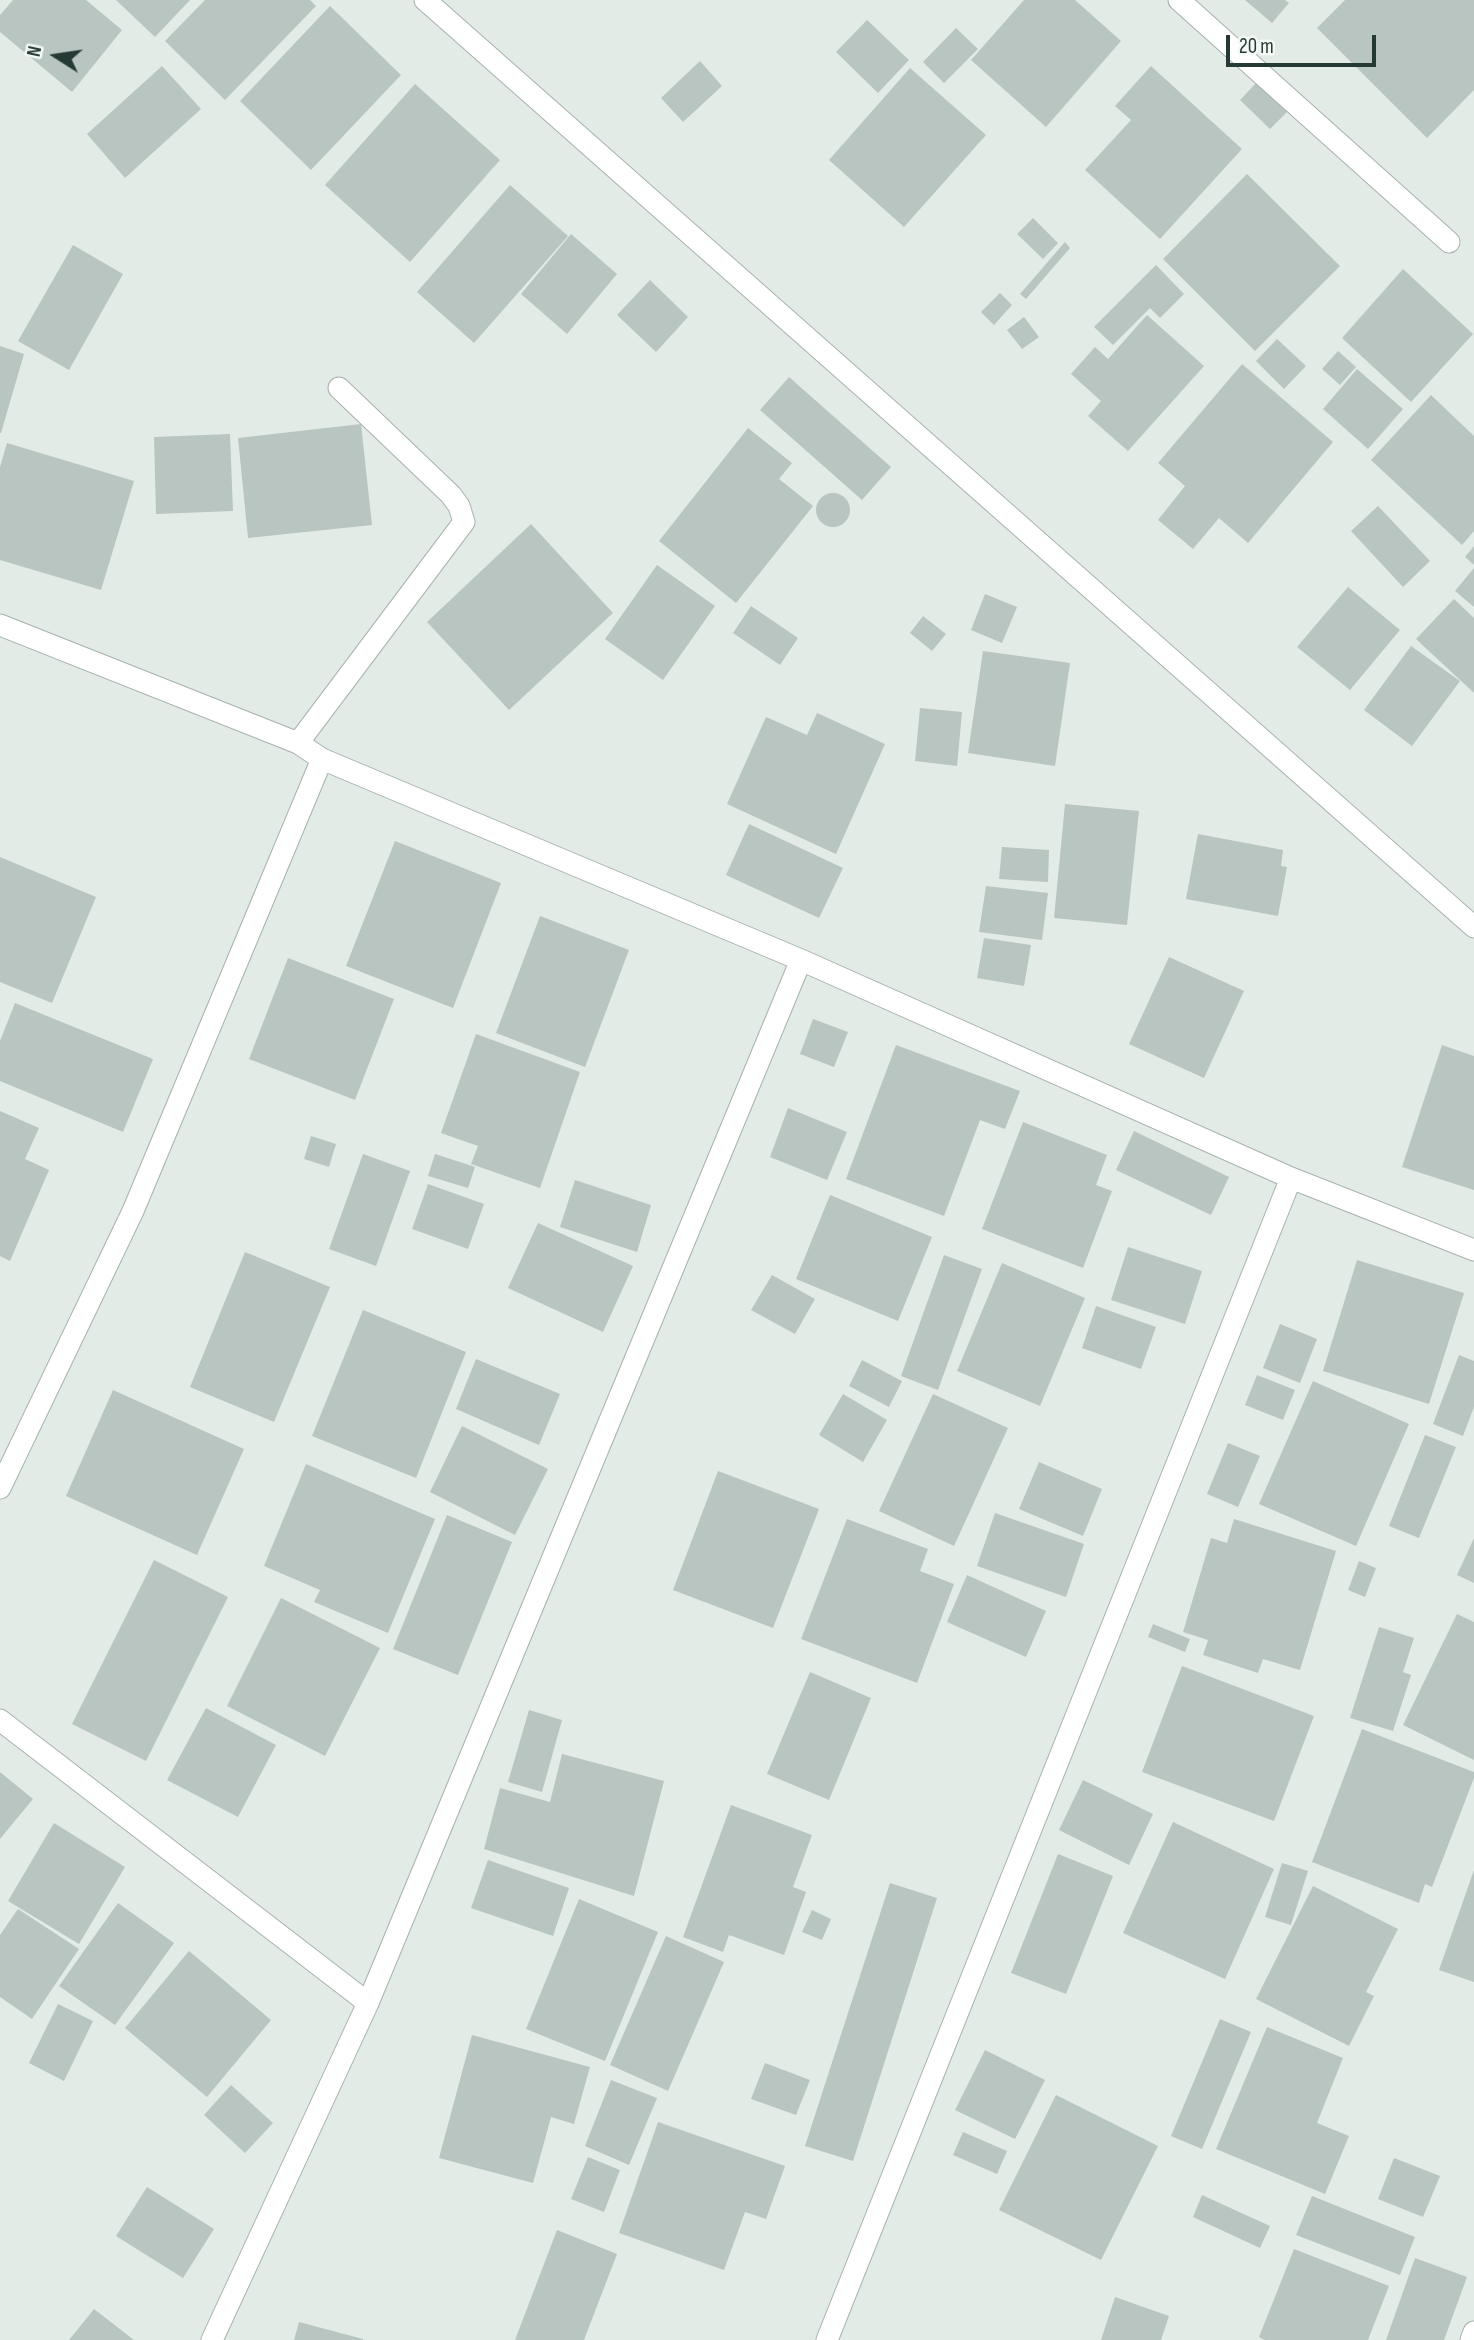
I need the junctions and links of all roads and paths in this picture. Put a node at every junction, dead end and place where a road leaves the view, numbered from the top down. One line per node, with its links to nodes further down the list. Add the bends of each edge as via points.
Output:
1 (425, 0): 8 (street)
2 (1179, 0): 3 (street)
3 (1449, 242)
4 (339, 388): 6 (street, via 451,495 464,522)
5 (0, 625): 6 (street)
6 (298, 743): 7 (street)
7 (322, 760): 9 (street); 12 (street, via 133,1210)
8 (1470, 916)
9 (801, 960): 10 (street); 14 (street)
10 (1291, 1178): 11 (street); 17 (street)
11 (1474, 1250)
12 (0, 1488)
13 (0, 1720): 14 (street)
14 (368, 2003): 16 (street)
15 (1474, 2332): 18 (street)
16 (212, 2340)
17 (827, 2340)
18 (1471, 2340)

